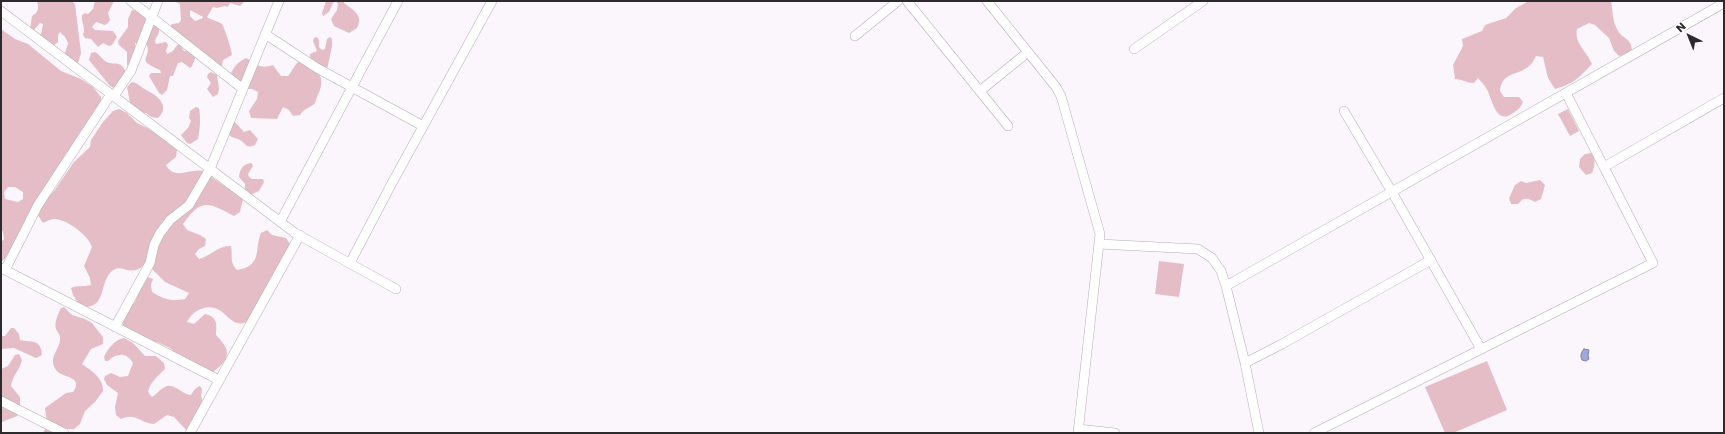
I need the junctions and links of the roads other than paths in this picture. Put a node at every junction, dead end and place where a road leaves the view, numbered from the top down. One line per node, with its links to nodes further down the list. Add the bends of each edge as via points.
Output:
1 (131, 1): 12 (street)
2 (158, 1): 12 (street)
3 (279, 1): 13 (street)
4 (398, 1): 17 (street)
5 (492, 1): 24 (street)
6 (898, 1): 14 (street)
7 (906, 1): 19 (street)
8 (987, 1): 16 (street)
9 (1203, 1): 15 (street)
10 (1724, 3): 20 (street)
11 (1, 11): 21 (street)
12 (152, 16): 18 (street); 21 (street, via 131,71)
13 (265, 34): 17 (street); 18 (street)
14 (855, 36)
15 (1134, 49)
16 (1028, 52): 19 (street); 31 (street, via 1061,96 1100,234)
17 (352, 88): 24 (street); 29 (street)
18 (243, 89): 27 (street)
19 (980, 92): 25 (street)
20 (1566, 93): 26 (street); 28 (street)
21 (112, 95): 27 (street); 34 (street, via 38,205)
22 (1724, 98): 26 (street)
23 (1344, 111): 28 (street)
24 (423, 126): 33 (street)
25 (1008, 126)
26 (1604, 167): 38 (street, via 1653,263)
27 (210, 169): 29 (street); 37 (street, via 189,205 170,220 160,233 150,263)
28 (1392, 192): 32 (street); 35 (street)
29 (280, 222): 30 (street)
30 (300, 235): 33 (street); 40 (street)
31 (1099, 244): 35 (street, via 1198,249 1216,263); 42 (street)
32 (1431, 260): 38 (street); 39 (street)
33 (350, 263): 36 (street)
34 (3, 271): 37 (street)
35 (1226, 286): 39 (street)
36 (396, 289)
37 (115, 326): 40 (street)
38 (1481, 350): 47 (street)
39 (1245, 363): 46 (street)
40 (219, 380): 44 (street)
41 (1, 401): 43 (street)
42 (1078, 431): 45 (street)
43 (64, 433)
44 (190, 433)
45 (1115, 433)
46 (1259, 433)
47 (1314, 433)

